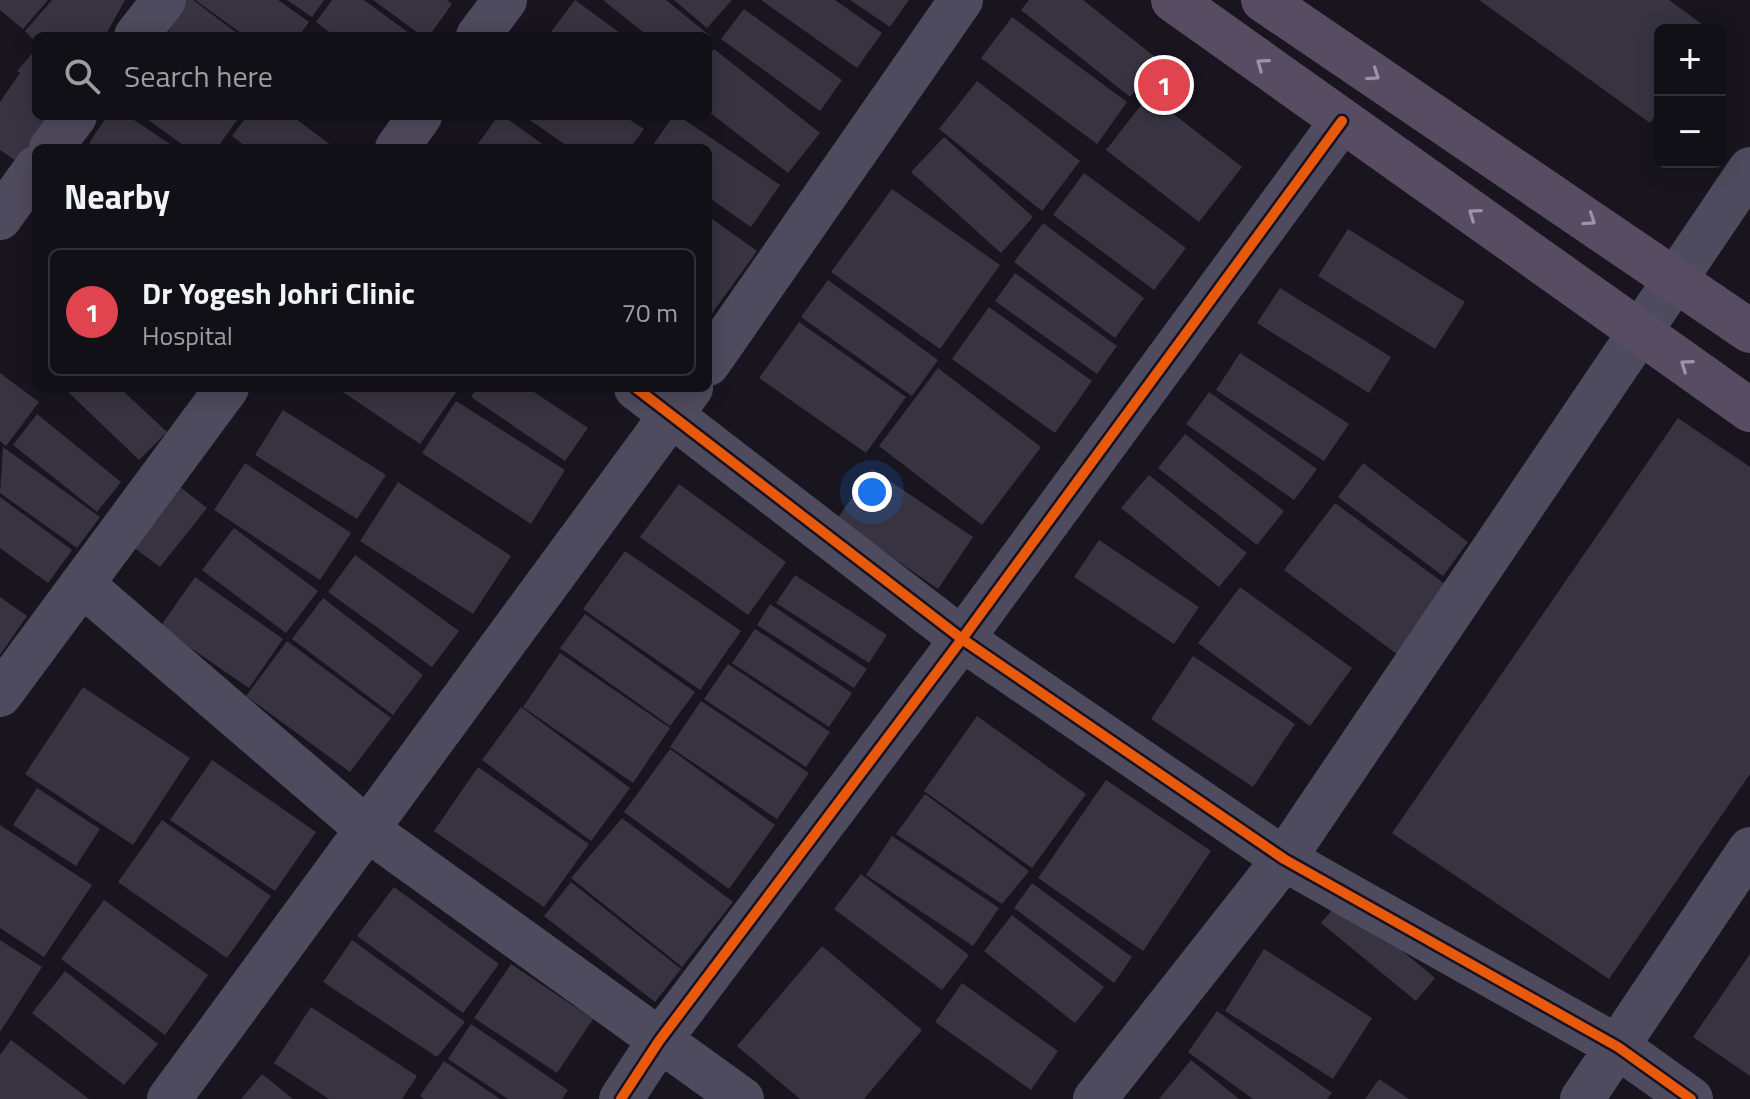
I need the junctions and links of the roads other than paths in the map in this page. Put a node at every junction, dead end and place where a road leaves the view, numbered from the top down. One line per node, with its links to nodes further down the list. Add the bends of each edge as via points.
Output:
1 (164, 0): 6 (street)
2 (505, 0): 7 (street)
3 (961, 0): 17 (street)
4 (1173, 0): 10 (main road, one-way to 4)
5 (1263, 0): 14 (main road, one-way to 14)
6 (139, 32)
7 (481, 32)
8 (72, 120): 11 (street)
9 (417, 120): 12 (street)
10 (1342, 121): 16 (main road, one-way to 10); 23 (street)
11 (54, 144)
12 (400, 144)
13 (1750, 169): 14 (street)
14 (1678, 279): 15 (main road); 16 (street)
15 (1750, 331)
16 (1642, 333): 21 (main road, one-way to 16); 27 (street)
17 (712, 358)
18 (224, 392): 22 (street)
19 (650, 392): 20 (street)
20 (682, 401): 23 (street); 25 (street)
21 (1750, 410)
22 (83, 585): 24 (street); 25 (street)
23 (962, 639): 27 (street); 28 (street)
24 (0, 695)
25 (368, 830): 28 (street); 30 (street)
26 (1750, 849): 29 (street)
27 (1284, 859): 29 (street); 33 (street)
28 (659, 1041): 31 (street); 32 (street)
29 (1618, 1047): 34 (street); 35 (street)
30 (169, 1099)
31 (621, 1099)
32 (742, 1099)
33 (1095, 1099)
34 (1582, 1099)
35 (1691, 1099)

